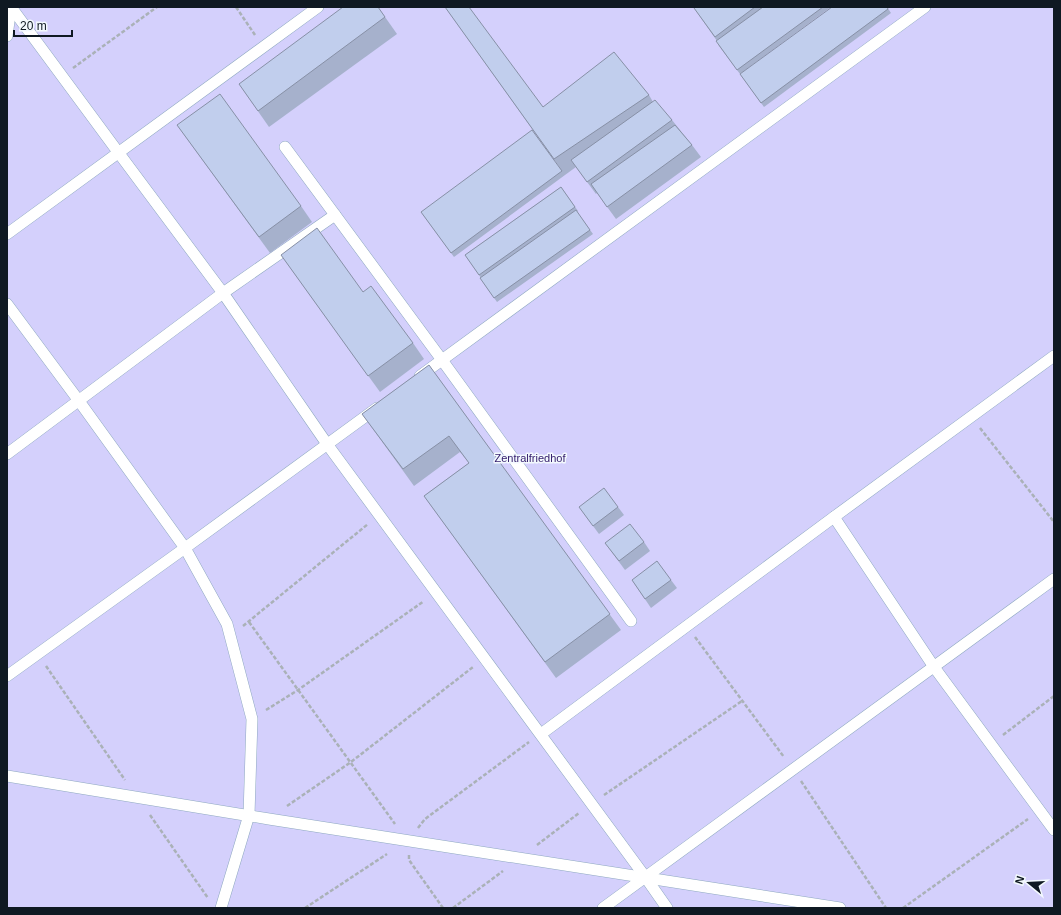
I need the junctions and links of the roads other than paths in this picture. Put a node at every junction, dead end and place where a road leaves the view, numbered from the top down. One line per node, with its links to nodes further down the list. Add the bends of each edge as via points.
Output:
1 (11, 7): 4 (lane); 5 (lane); 7 (lane)
2 (318, 7): 7 (lane)
3 (925, 7): 13 (lane)
4 (7, 11)
5 (7, 36)
6 (285, 147): 8 (lane)
7 (118, 152): 9 (lane); 10 (lane)
8 (335, 215): 10 (lane); 13 (lane)
9 (7, 234)
10 (223, 292): 15 (lane); 17 (lane)
11 (7, 304): 15 (lane)
12 (1054, 356): 19 (lane)
13 (442, 360): 14 (lane); 22 (lane)
14 (411, 383)
15 (79, 401): 18 (lane); 20 (lane)
16 (386, 401): 17 (lane)
17 (327, 444): 20 (lane); 25 (lane)
18 (7, 454)
19 (834, 517): 23 (lane); 25 (lane)
20 (185, 548): 24 (lane); 27 (lane, via 227,624 252,719)
21 (1054, 579): 23 (lane)
22 (631, 621)
23 (934, 667): 28 (lane); 29 (lane)
24 (7, 676)
25 (540, 734): 29 (lane)
26 (7, 776): 27 (lane)
27 (249, 815): 29 (lane); 30 (lane)
28 (1054, 830)
29 (646, 878): 31 (lane); 32 (lane); 33 (lane)
30 (221, 908)
31 (603, 908)
32 (667, 908)
33 (840, 908)

